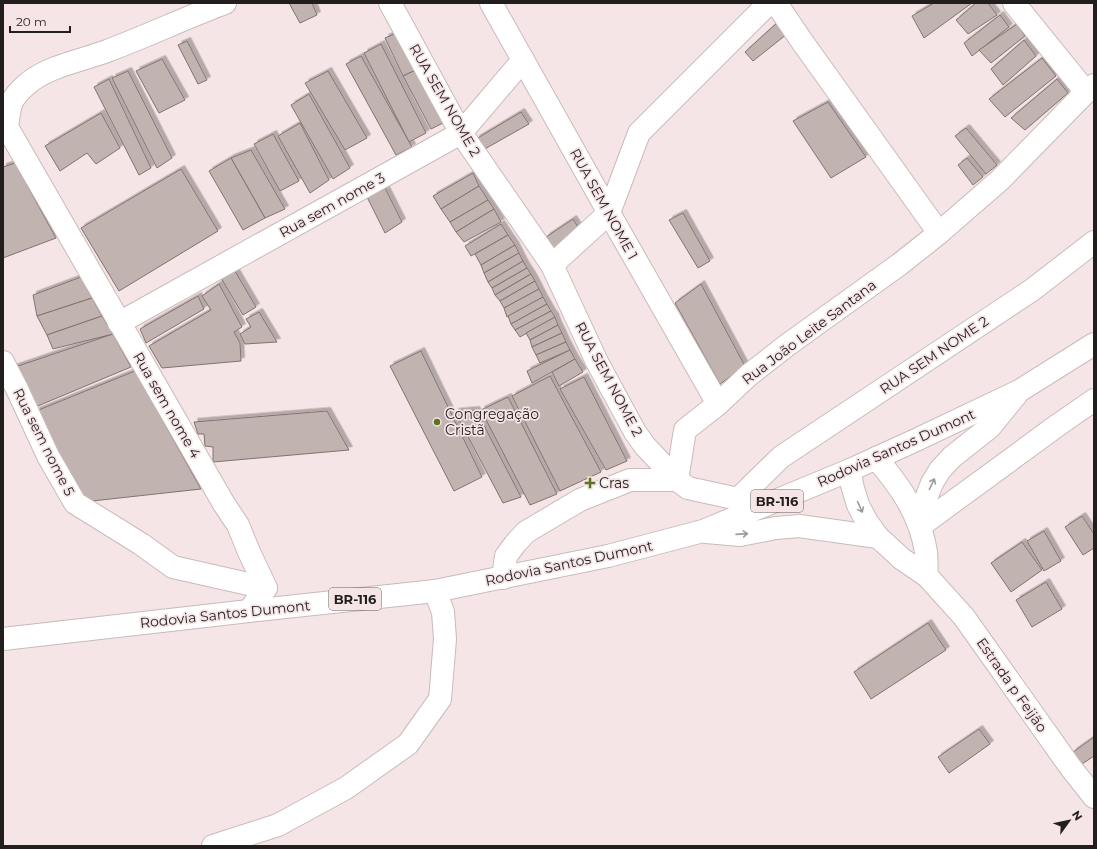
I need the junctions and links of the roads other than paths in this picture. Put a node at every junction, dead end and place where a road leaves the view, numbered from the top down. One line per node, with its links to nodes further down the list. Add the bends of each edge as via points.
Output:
1 (225, 3): 14 (main road, Rua sem nome 4, via 106,52 47,72 27,84 10,104 7,127)
2 (390, 3): 9 (main road, RUA SEM NOME 2)
3 (491, 3): 7 (main road, RUA SEM NOME 1)
4 (769, 3): 10 (main road, via 639,133)
5 (776, 3): 11 (main road)
6 (1014, 3): 8 (main road)
7 (523, 60): 9 (main road, Rua sem nome 3); 10 (main road, RUA SEM NOME 1)
8 (1090, 88): 11 (main road, Rua João Leite Santana, via 1000,180)
9 (461, 133): 13 (main road, RUA SEM NOME 2); 14 (main road, Rua sem nome 3)
10 (609, 213): 13 (main road); 19 (main road, RUA SEM NOME 1)
11 (939, 233): 19 (main road, Rua João Leite Santana, via 749,375)
12 (1094, 242): 23 (main road, RUA SEM NOME 2, via 1032,290 781,457)
13 (552, 265): 22 (main road, RUA SEM NOME 2, via 597,362 635,432)
14 (119, 323): 29 (main road, Rua sem nome 4, via 238,525)
15 (1094, 344): 17 (main road, Rodovia Santos Dumont / BR-116)
16 (3, 362): 29 (main road, Rua sem nome 5, via 48,456 75,504 141,544 173,567)
17 (1019, 391): 20 (main road, Rodovia Santos Dumont / BR-116); 24 (main road, one-way to 17, via 932,483 940,470 952,457 990,427)
18 (1094, 400): 24 (main road)
19 (718, 404): 22 (main road, Rua João Leite Santana, via 685,430)
20 (876, 458): 21 (main road, Rodovia Santos Dumont / BR-116); 24 (main road, via 895,480)
21 (850, 470): 25 (main road, Rodovia Santos Dumont / BR-116); 26 (main road, Estrada p Feijão, one-way to 26, via 858,505)
22 (677, 480): 23 (main road, RUA SEM NOME 2, via 688,488); 28 (main road, via 630,480 580,500 526,532 506,556)
23 (738, 499): 25 (main road)
24 (919, 523): 27 (main road, via 926,552)
25 (703, 531): 26 (main road, one-way to 26, via 740,535 799,526); 28 (main road, Rodovia Santos Dumont / BR-116, via 608,556)
26 (878, 537): 27 (main road, Estrada p Feijão)
27 (926, 576): 33 (main road, Estrada p Feijão, via 964,617)
28 (503, 578): 30 (main road, Rodovia Santos Dumont / BR-116)
29 (266, 588): 31 (main road)
30 (435, 591): 31 (main road, Rodovia Santos Dumont / BR-116); 34 (main road, via 443,612 445,639 440,699 408,744 346,788 278,825)
31 (249, 611): 32 (main road, Rodovia Santos Dumont / BR-116)
32 (3, 639)
33 (1094, 797)
34 (213, 846)

